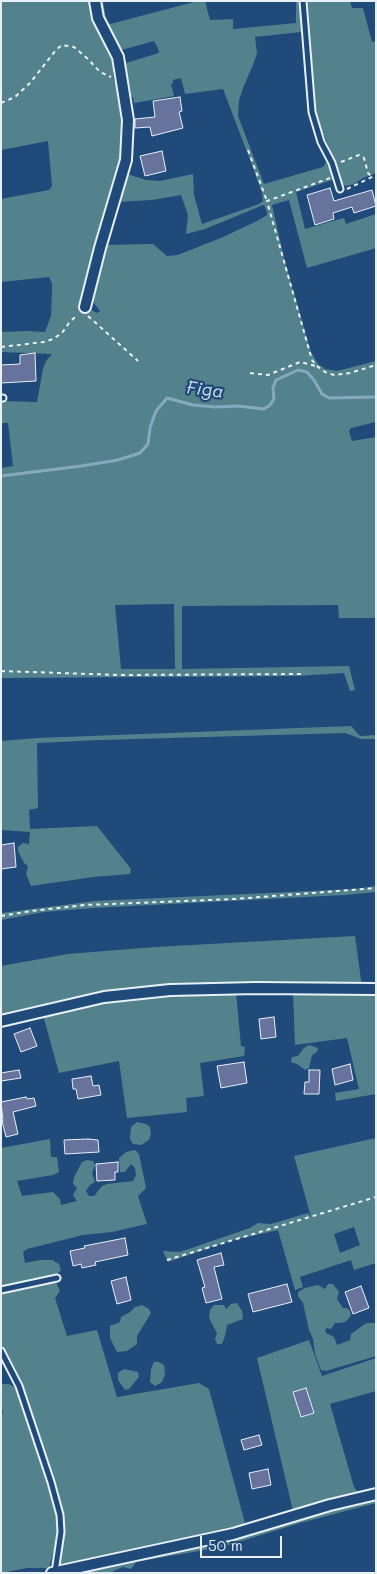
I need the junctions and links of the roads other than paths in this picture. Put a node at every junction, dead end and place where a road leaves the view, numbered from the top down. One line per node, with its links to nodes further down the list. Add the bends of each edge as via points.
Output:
1 (95, 1): 4 (street, via 98,18 118,56 128,120 126,160)
2 (303, 1): 3 (lane, via 312,112)
3 (340, 189)
4 (85, 308)
5 (376, 989): 6 (street, via 170,990 104,997)
6 (1, 1021)
7 (57, 1278): 8 (lane)
8 (1, 1290)
9 (1, 1351): 11 (lane, via 19,1386 60,1515 61,1532)
10 (376, 1494): 11 (street, via 233,1534)
11 (53, 1573)

